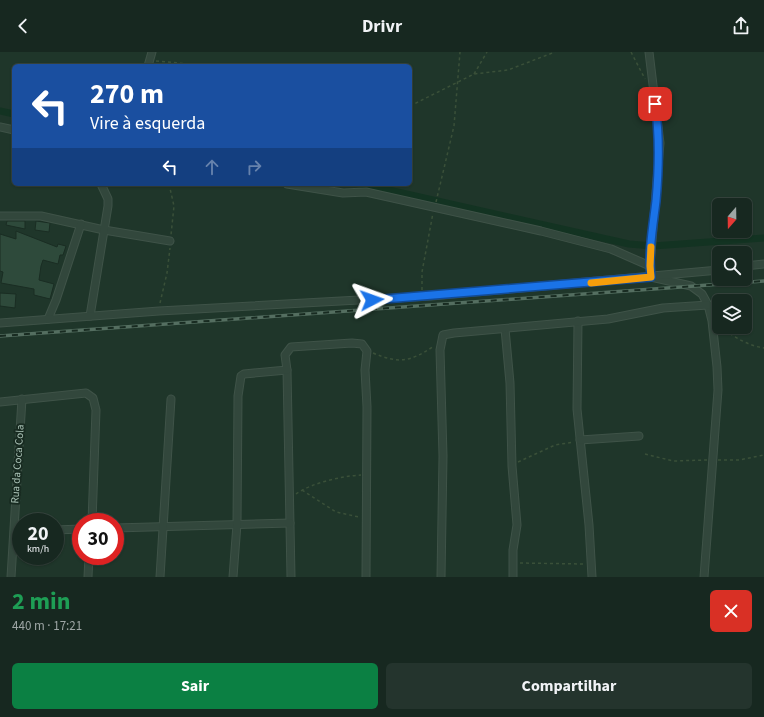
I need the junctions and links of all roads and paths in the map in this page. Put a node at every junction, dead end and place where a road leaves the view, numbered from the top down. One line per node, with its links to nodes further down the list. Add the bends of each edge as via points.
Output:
1 (152, 52): 7 (street)
2 (460, 52): 11 (path)
3 (487, 52): 9 (path)
4 (555, 52): 9 (path, via 508,70)
5 (631, 52): 10 (path)
6 (649, 52): 24 (street, via 660,142)
7 (148, 63): 8 (path)
8 (169, 64)
9 (474, 74): 11 (path)
10 (646, 80)
11 (457, 83): 12 (path); 17 (path, via 454,126)
12 (412, 105)
13 (0, 127): 14 (street)
14 (12, 130)
15 (102, 186): 20 (street, via 108,199)
16 (300, 186): 17 (street, via 343,193 366,192)
17 (434, 207): 24 (street, via 611,249); 27 (path, via 422,272)
18 (0, 216): 19 (street, via 41,216)
19 (81, 224): 20 (street); 30 (street)
20 (104, 230): 21 (street); 29 (street)
21 (170, 241)
22 (764, 264): 23 (street)
23 (752, 265)
24 (650, 266): 26 (street)
25 (712, 271): 26 (street)
26 (651, 277): 27 (street); 28 (street, via 691,286 704,296)
27 (422, 296): 29 (street)
28 (708, 305): 31 (street, via 663,308 608,319); 46 (street, via 718,379)
29 (90, 316): 30 (street)
30 (48, 319): 32 (street)
31 (578, 321): 33 (street); 43 (street, via 576,390)
32 (0, 323)
33 (504, 329): 35 (street, via 447,334); 47 (street, via 510,383)
34 (731, 334): 36 (path)
35 (440, 342): 37 (path, via 412,359 398,361); 68 (street, via 443,456)
36 (764, 348)
37 (367, 351): 38 (street, via 362,344 352,343 291,347 286,355); 48 (street)
38 (287, 370): 50 (street); 55 (street, via 244,374 240,378)
39 (22, 399): 41 (street); 51 (street, Rua da Coca Cola); 52 (street, via 86,393 93,398 96,410)
40 (171, 399): 56 (street)
41 (0, 402)
42 (639, 436): 43 (street)
43 (580, 440): 47 (path, via 555,445); 60 (street)
44 (645, 454): 46 (path, via 673,461)
45 (764, 455): 46 (path)
46 (714, 461): 71 (street)
47 (512, 466): 59 (street, via 517,525)
48 (367, 474): 49 (path, via 347,475); 53 (street)
49 (302, 490): 50 (path); 53 (path, via 336,512 360,517)
50 (290, 499): 54 (street)
51 (14, 513)
52 (92, 513)
53 (367, 515): 67 (street)
54 (290, 523): 55 (street); 66 (street)
55 (237, 524): 56 (street); 65 (street)
56 (162, 526): 57 (street); 64 (street)
57 (124, 528)
58 (12, 554): 62 (street, Rua da Coca Cola)
59 (512, 562): 60 (path); 69 (street)
60 (592, 564): 70 (street)
61 (89, 565): 63 (street)
62 (11, 577)
63 (88, 577)
64 (160, 577)
65 (233, 577)
66 (291, 577)
67 (366, 577)
68 (441, 577)
69 (513, 577)
70 (592, 577)
71 (704, 577)

